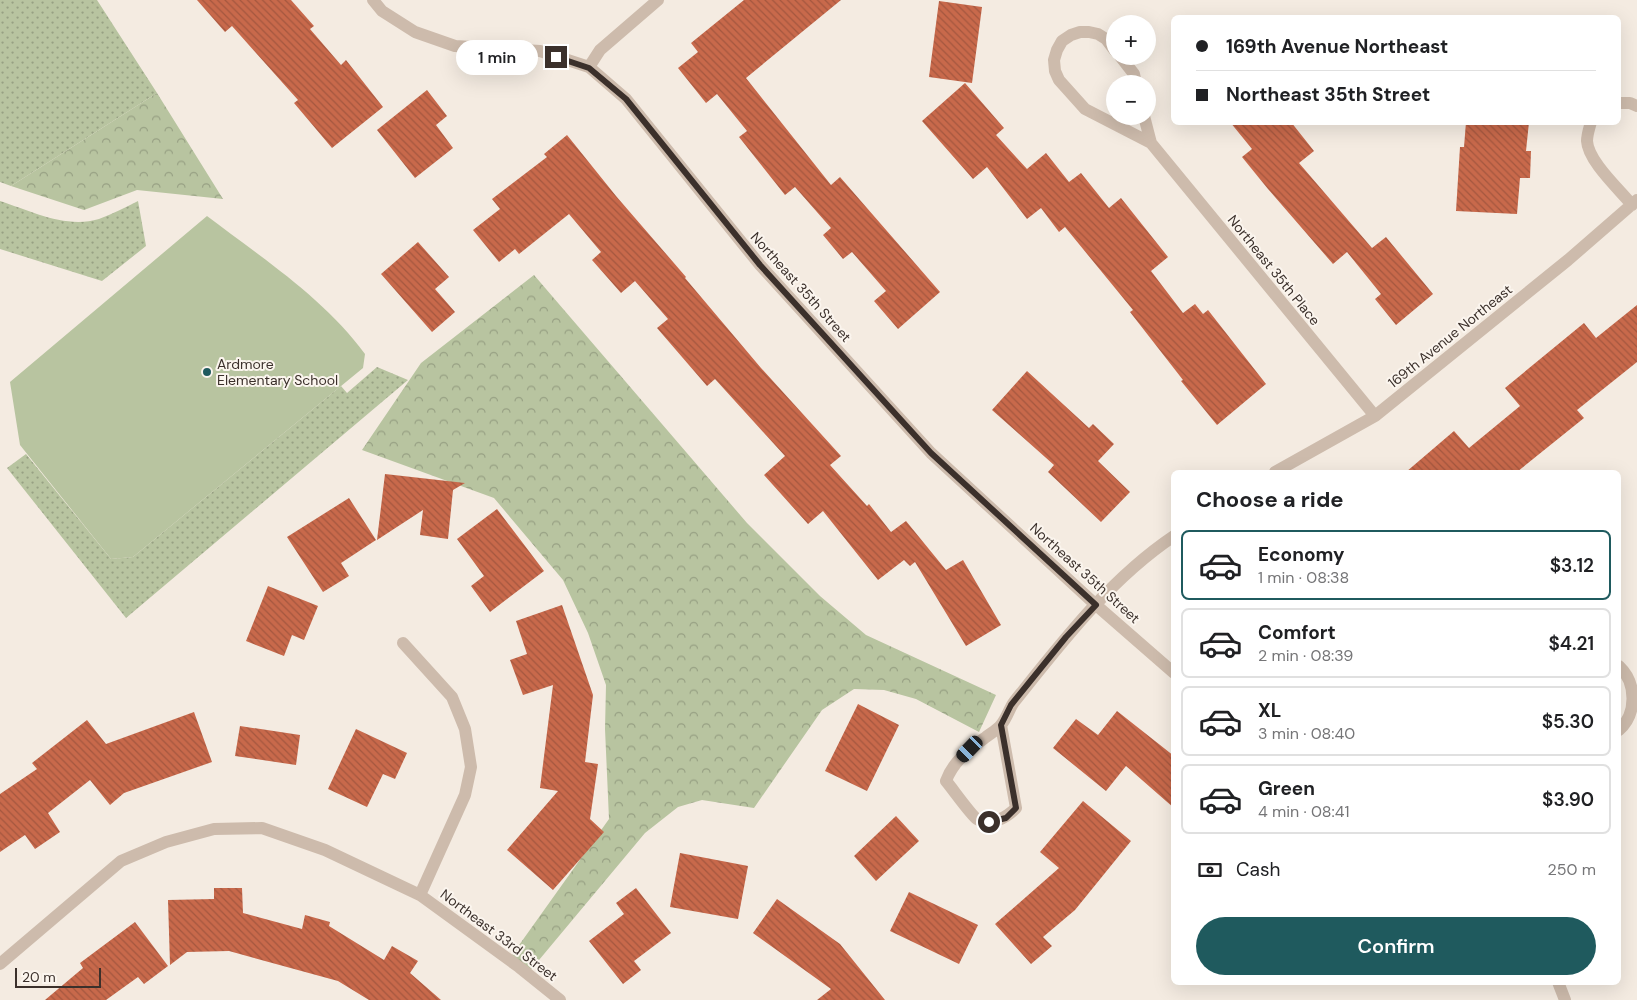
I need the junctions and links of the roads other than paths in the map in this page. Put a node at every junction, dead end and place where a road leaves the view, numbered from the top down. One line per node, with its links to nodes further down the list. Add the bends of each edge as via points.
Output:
1 (373, 0): 4 (street, Northeast 35th Street, via 382,11 415,32 455,46 540,51)
2 (658, 0): 4 (street, via 600,50)
3 (1106, 39): 9 (street, Northeast 35th Place, via 1098,34 1080,32 1071,35 1057,50 1055,71 1085,110)
4 (589, 68): 14 (street, Northeast 35th Street, via 626,99 760,265 931,453)
5 (1621, 103): 6 (street)
6 (1637, 106)
7 (1146, 125): 9 (street, Northeast 35th Place)
8 (1590, 125): 10 (street, 169th Avenue Northeast, via 1587,143 1590,153)
9 (1150, 143): 11 (street, Northeast 35th Place)
10 (1634, 202): 11 (street, 169th Avenue Northeast, via 1568,260)
11 (1375, 416): 12 (street, 169th Avenue Northeast)
12 (1279, 470)
13 (1171, 538): 14 (street, via 1129,571)
14 (1096, 605): 17 (street, Northeast 35th Street); 18 (street, via 1011,705)
15 (403, 643): 20 (street, via 452,697 465,730 471,766 465,795)
16 (1621, 668): 19 (street, via 1633,683 1636,695 1631,718)
17 (1171, 670)
18 (1001, 725): 18 (street, via 1016,808 1006,818 989,822 976,819 946,781 950,769)
19 (1621, 728)
20 (420, 895): 21 (street, Northeast 33rd Street, via 325,850 262,828 214,829 166,842 121,861); 23 (street, Northeast 33rd Street)
21 (0, 964)
22 (1559, 985): 24 (street)
23 (560, 1000)
24 (1565, 1000)

